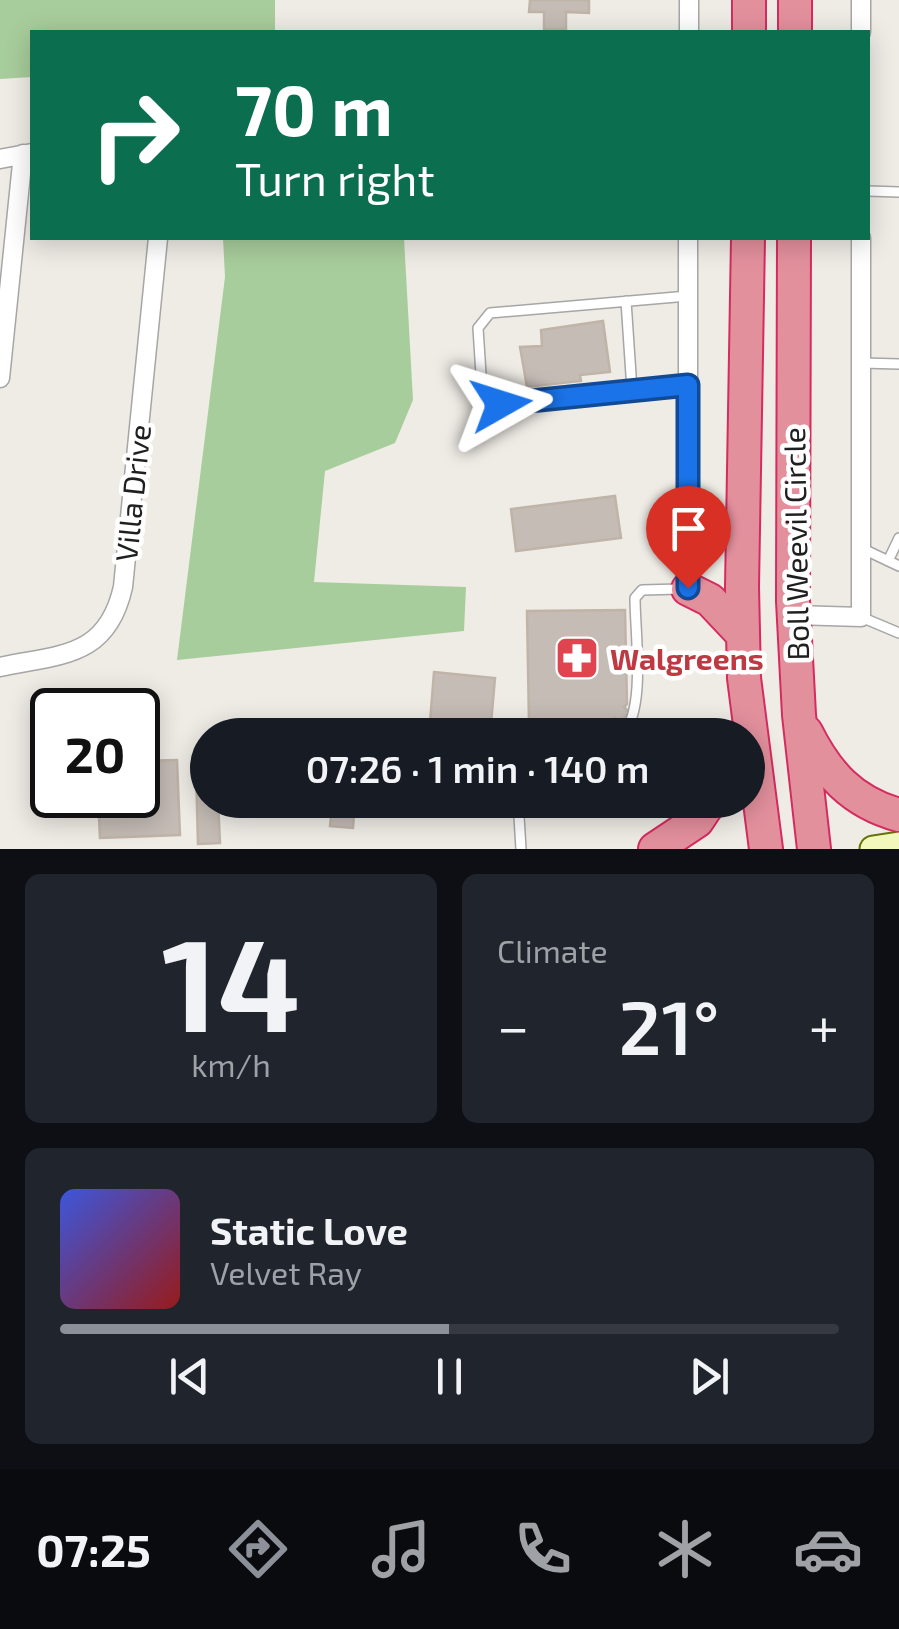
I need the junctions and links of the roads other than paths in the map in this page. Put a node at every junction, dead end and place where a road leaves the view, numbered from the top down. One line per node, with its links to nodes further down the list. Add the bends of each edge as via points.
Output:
1 (689, 0): 5 (street)
2 (750, 0): 6 (highway)
3 (796, 0): 7 (highway)
4 (861, 0): 8 (street)
5 (689, 30)
6 (749, 30)
7 (795, 30)
8 (861, 30)
9 (28, 154): 10 (street); 22 (street)
10 (0, 158)
11 (870, 191): 12 (lane)
12 (899, 192)
13 (158, 240): 35 (street, Villa Drive, via 118,610 106,632 86,646)
14 (688, 240): 18 (street)
15 (748, 240): 27 (highway, Boll Weevil Circle)
16 (794, 240): 31 (highway, Boll Weevil Circle)
17 (861, 240): 20 (street)
18 (688, 296): 19 (lane); 23 (street)
19 (626, 301): 24 (lane); 24 (lane, via 490,313 478,328 482,390 501,404)
20 (861, 363): 21 (lane); 26 (street)
21 (899, 364)
22 (0, 378)
23 (688, 385): 24 (lane); 30 (street)
24 (632, 390)
25 (899, 538): 28 (lane)
26 (861, 548): 28 (lane); 32 (street)
27 (743, 560): 30 (highway, via 729,574); 34 (highway, Boll Weevil Circle)
28 (888, 561): 29 (lane)
29 (899, 566)
30 (688, 588): 34 (highway, via 710,600); 38 (lane, via 642,590 635,598)
31 (794, 615): 32 (street); 37 (highway, Boll Weevil Circle)
32 (861, 617): 33 (lane)
33 (899, 633)
34 (743, 635): 36 (highway, Boll Weevil Circle)
35 (0, 667)
36 (746, 698): 39 (highway); 46 (highway, Boll Weevil Circle)
37 (798, 716): 40 (highway, via 834,778 852,794); 47 (highway, Boll Weevil Circle)
38 (633, 718)
39 (741, 718)
40 (899, 815)
41 (519, 818): 44 (lane)
42 (699, 818): 45 (highway)
43 (899, 844): 48 (main road)
44 (521, 849)
45 (655, 849)
46 (766, 849)
47 (814, 849)
48 (873, 849)

